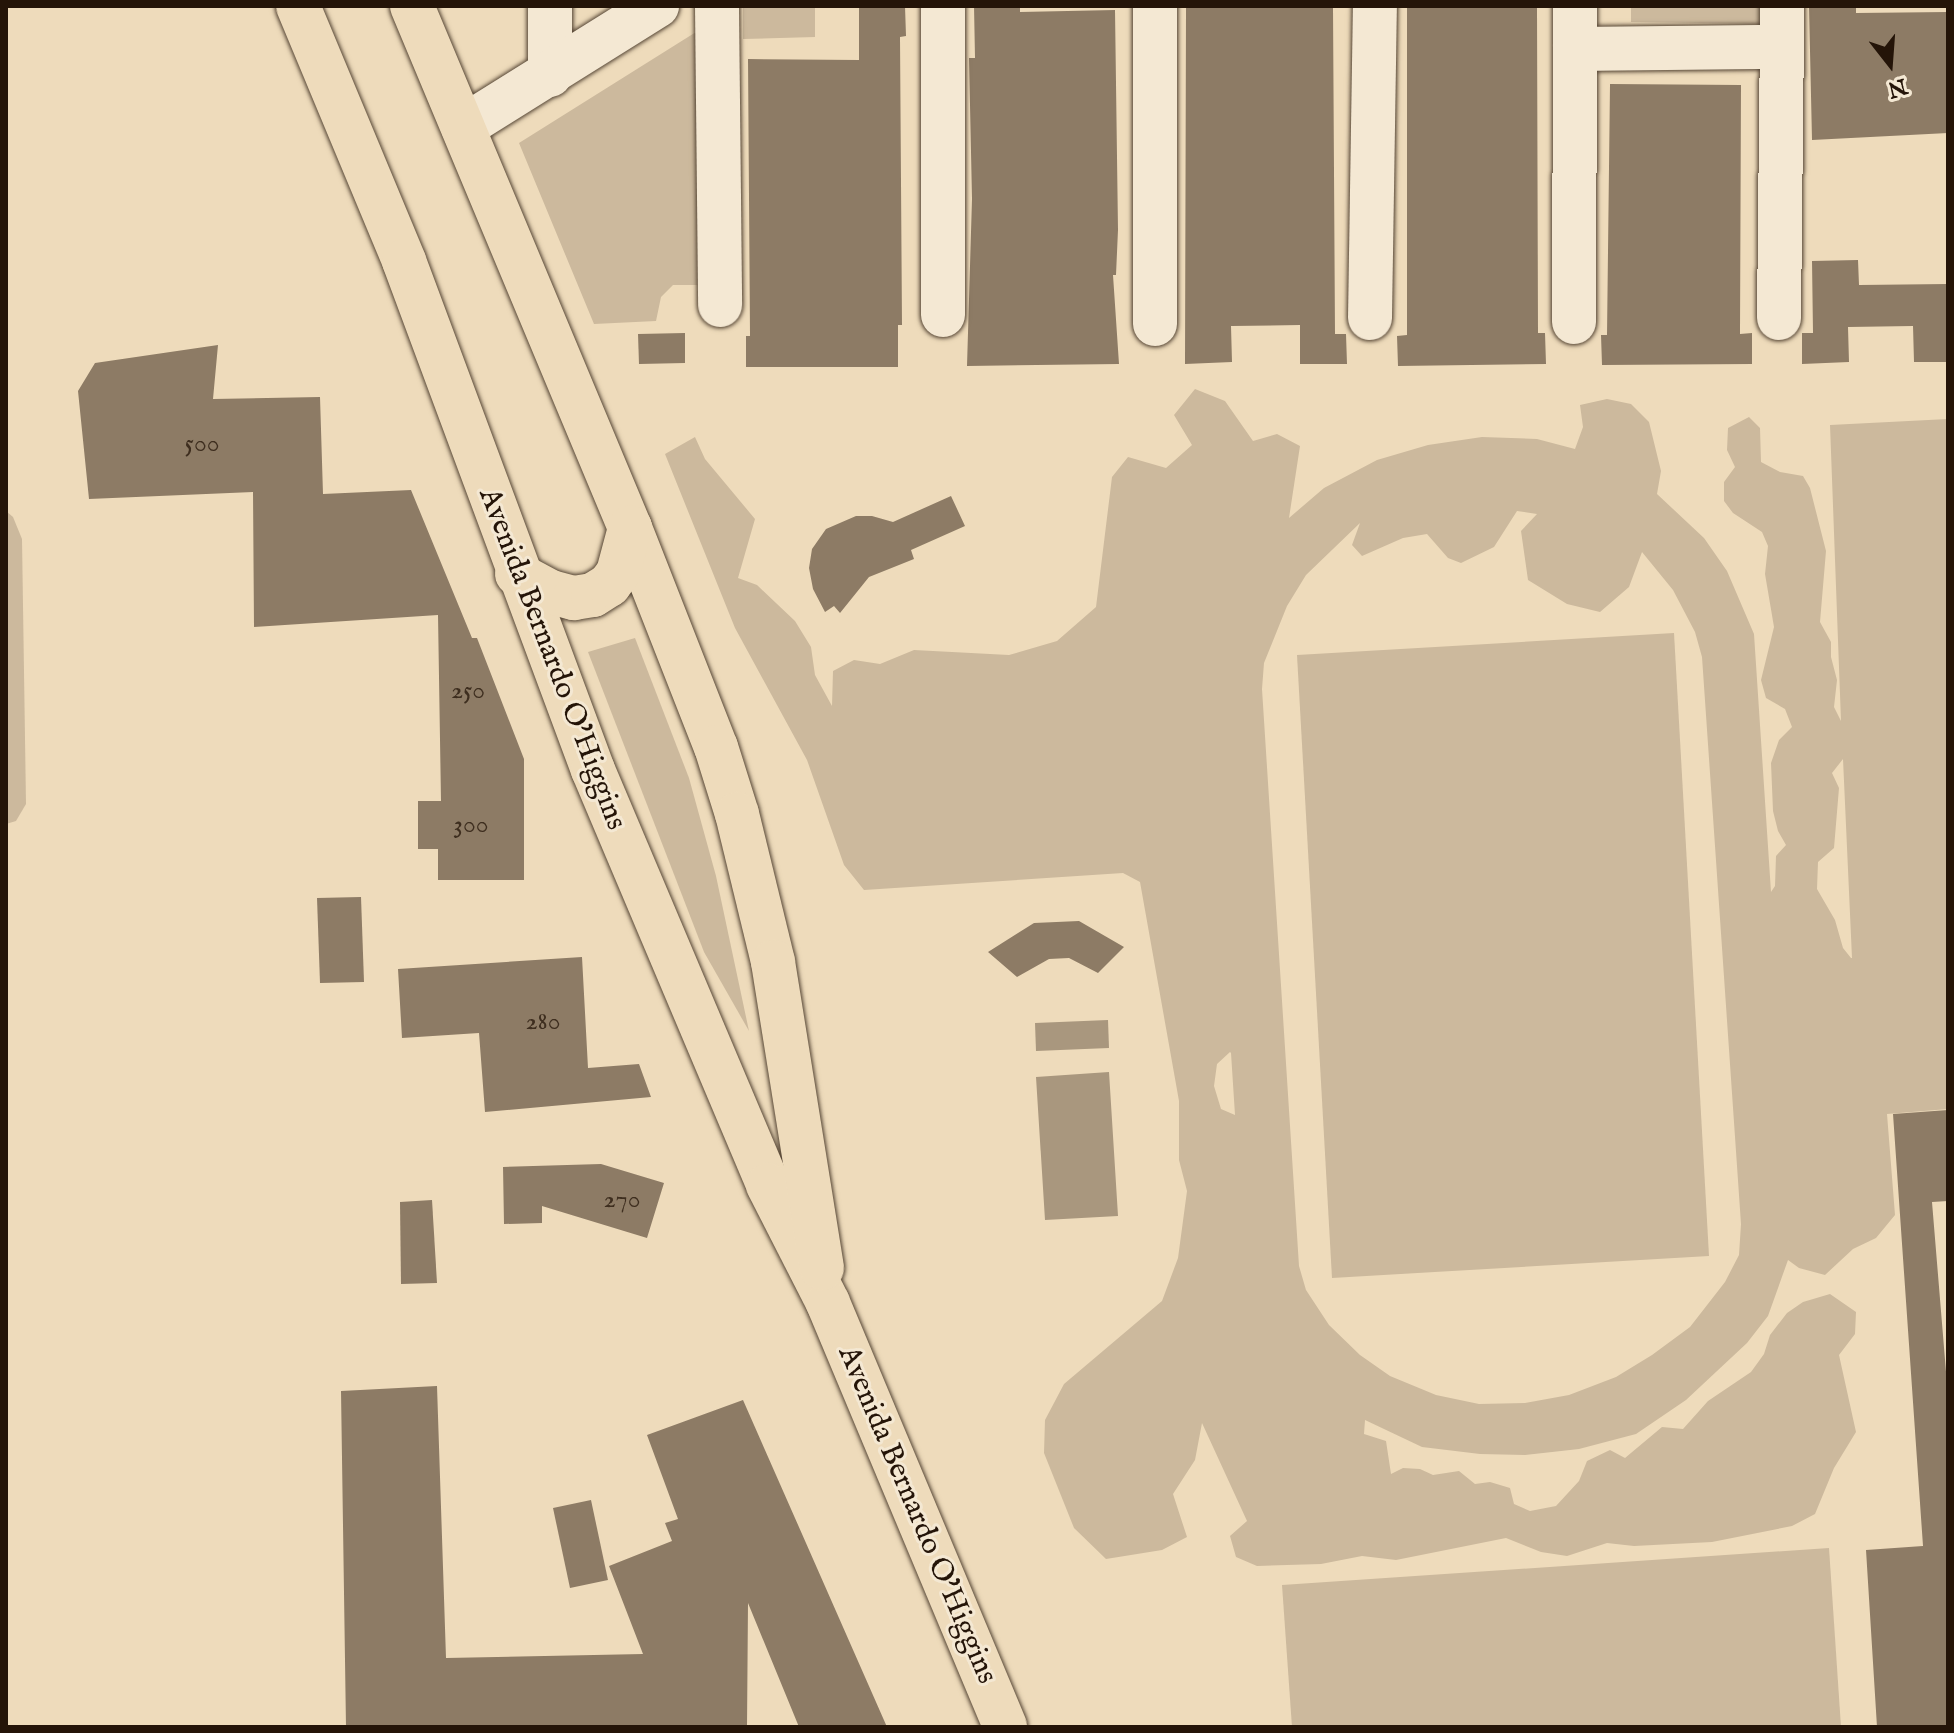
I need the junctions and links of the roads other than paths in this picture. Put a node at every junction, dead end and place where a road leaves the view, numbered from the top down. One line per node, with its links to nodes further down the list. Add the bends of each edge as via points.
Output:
1 (298, 6): 21 (main road, Avenida Bernardo O'Higgins, via 404,261)
2 (412, 6): 13 (main road, Avenida Bernardo O'Higgins)
3 (550, 6): 12 (street)
4 (657, 6): 12 (street)
5 (717, 6): 14 (street)
6 (943, 6): 15 (street)
7 (1155, 6): 19 (street)
8 (1375, 6): 16 (street)
9 (1575, 6): 11 (street)
10 (1782, 27): 11 (street); 17 (street)
11 (1575, 49): 18 (street)
12 (550, 75): 13 (street)
13 (463, 127): 20 (main road, Avenida Bernardo O'Higgins)
14 (720, 305)
15 (943, 315)
16 (1370, 318)
17 (1779, 318)
18 (1574, 322)
19 (1155, 324)
20 (630, 528): 21 (main road, via 618,573 593,595 574,598 551,592); 22 (main road, Avenida Bernardo O'Higgins, via 716,747 757,888)
21 (517, 574): 22 (main road, Avenida Bernardo O'Higgins, via 593,770 768,1185)
22 (828, 1303): 23 (main road, Avenida Bernardo O'Higgins)
23 (1005, 1727)

